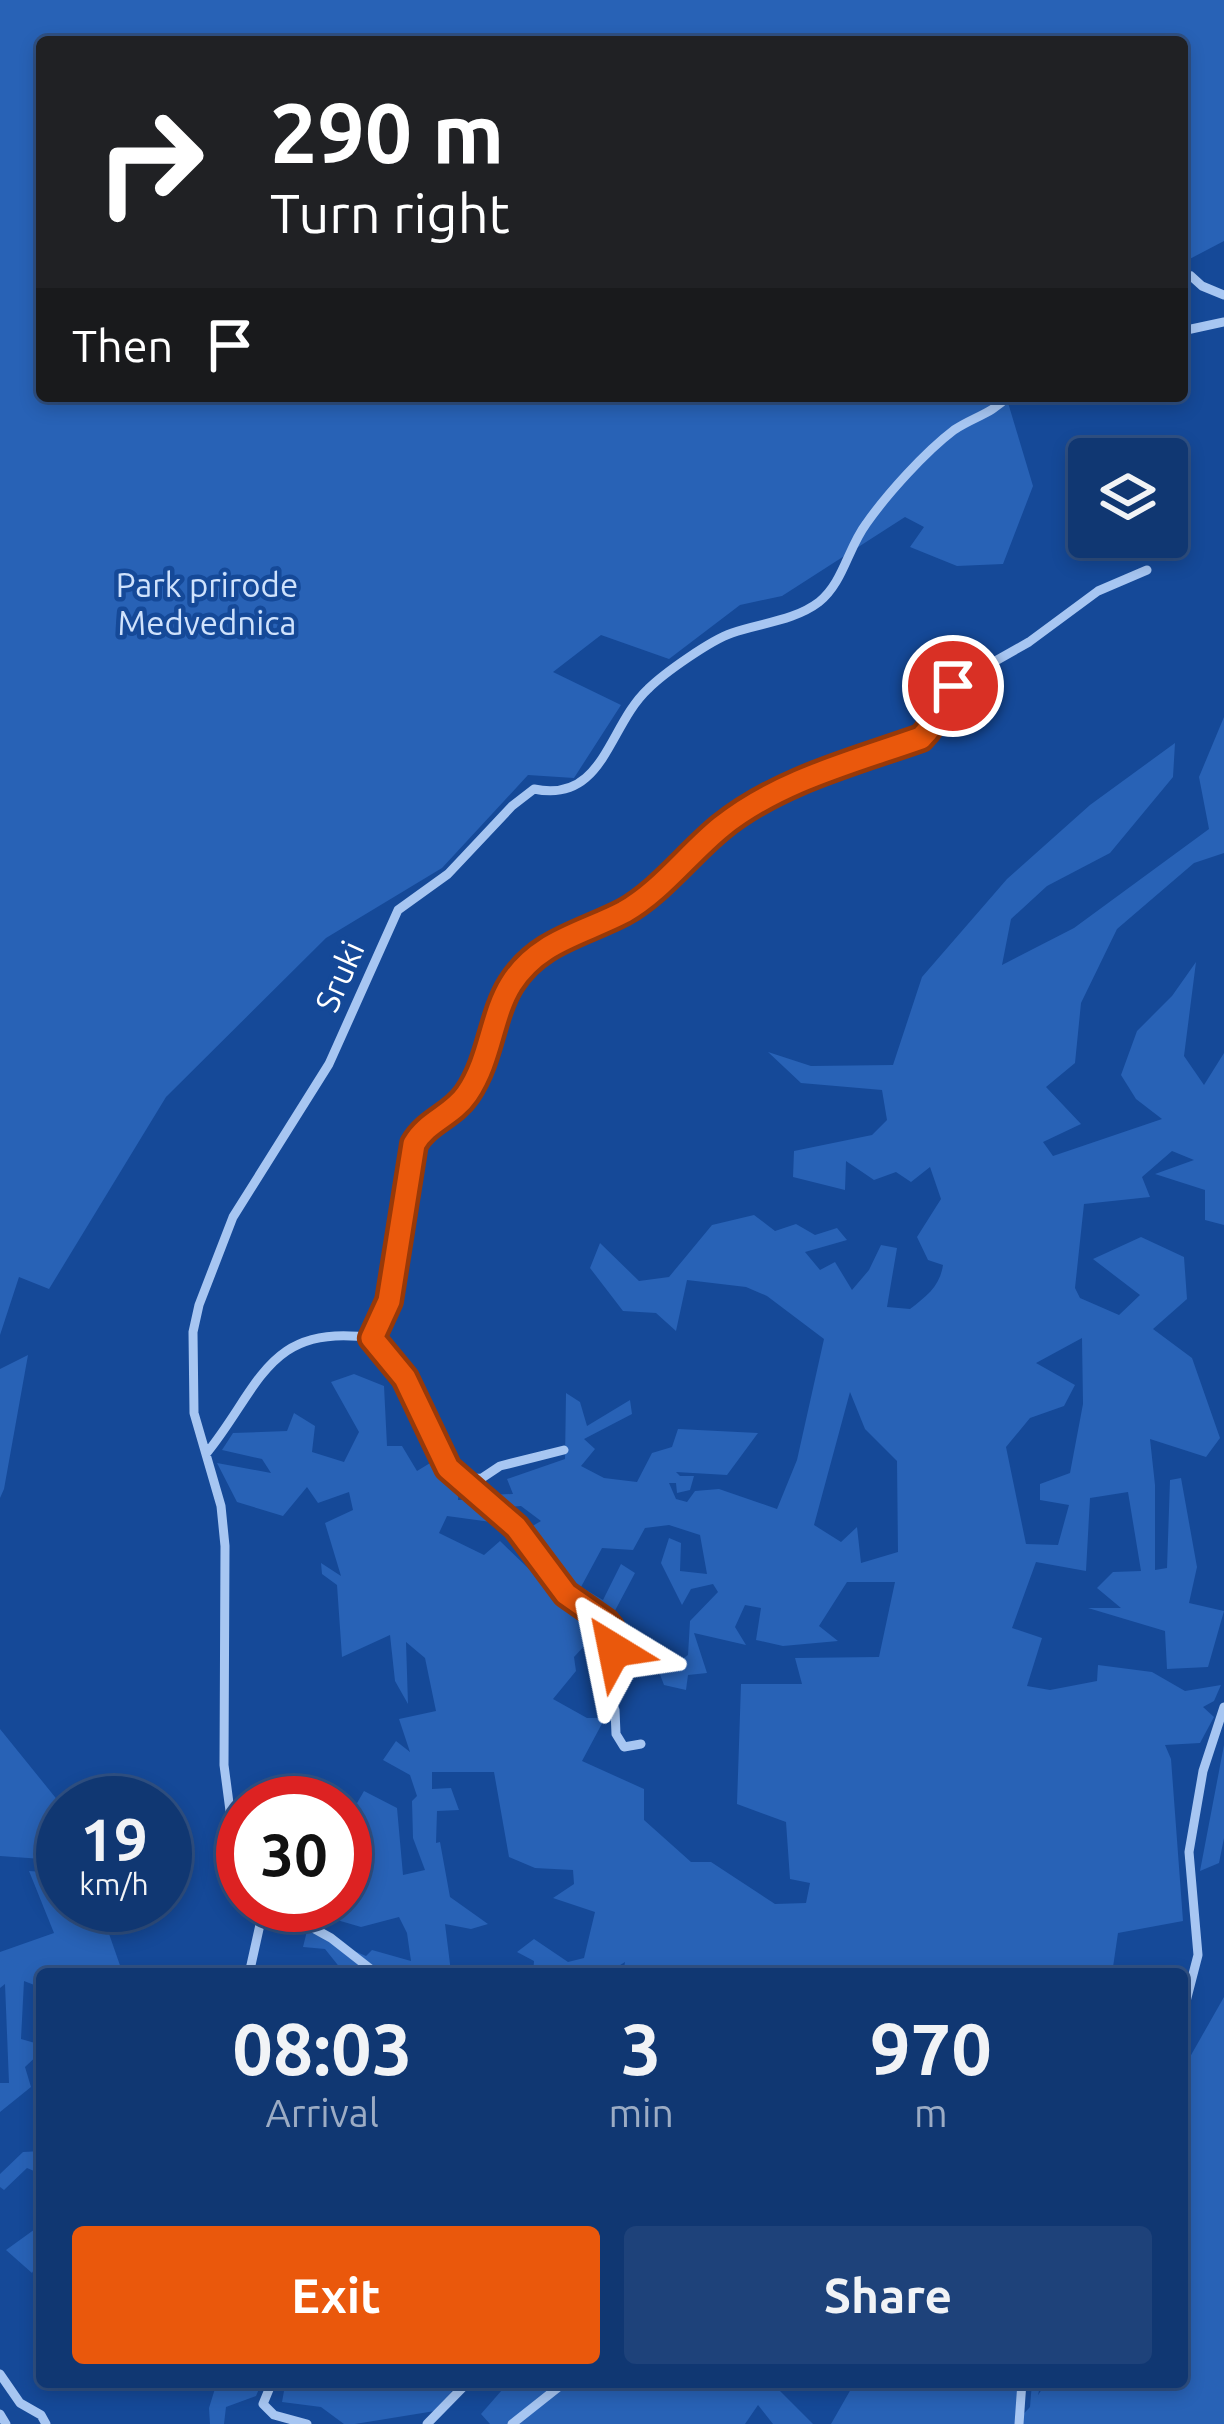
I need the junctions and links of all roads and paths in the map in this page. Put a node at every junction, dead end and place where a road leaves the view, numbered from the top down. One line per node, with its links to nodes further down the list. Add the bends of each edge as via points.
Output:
1 (1188, 278): 2 (street)
2 (1224, 296)
3 (1224, 322): 4 (street)
4 (1188, 330)
5 (1002, 402): 9 (street, Sruki, via 956,429 882,503 817,604 727,634 646,689 574,789 534,789 448,874 398,910 329,1064 233,1217 199,1305 194,1413)
6 (1147, 570): 7 (street, via 1097,591 953,686 921,738 792,784 724,824 628,910 543,947 510,986 471,1088 414,1144 389,1301)
7 (372, 1338): 9 (street, via 292,1345 273,1359); 10 (street, via 405,1378 448,1468)
8 (564, 1450): 10 (street)
9 (206, 1454): 13 (street, Sruki, via 225,1546)
10 (465, 1480): 12 (street, via 516,1527 566,1594 611,1628 607,1689 616,1734 624,1747)
11 (1224, 1707): 18 (street, via 1189,1852 1198,1955)
12 (641, 1744)
13 (225, 1776)
14 (258, 1932): 16 (street)
15 (320, 1932): 17 (street)
16 (250, 1968)
17 (369, 1968)
18 (1188, 1994)
19 (0, 2374): 26 (street)
20 (269, 2388): 27 (street, via 262,2404)
21 (462, 2388): 28 (street)
22 (557, 2388): 29 (street)
23 (1022, 2388): 30 (street)
24 (0, 2414): 25 (street)
25 (6, 2424)
26 (46, 2424)
27 (307, 2424)
28 (427, 2424)
29 (512, 2424)
30 (1019, 2424)

